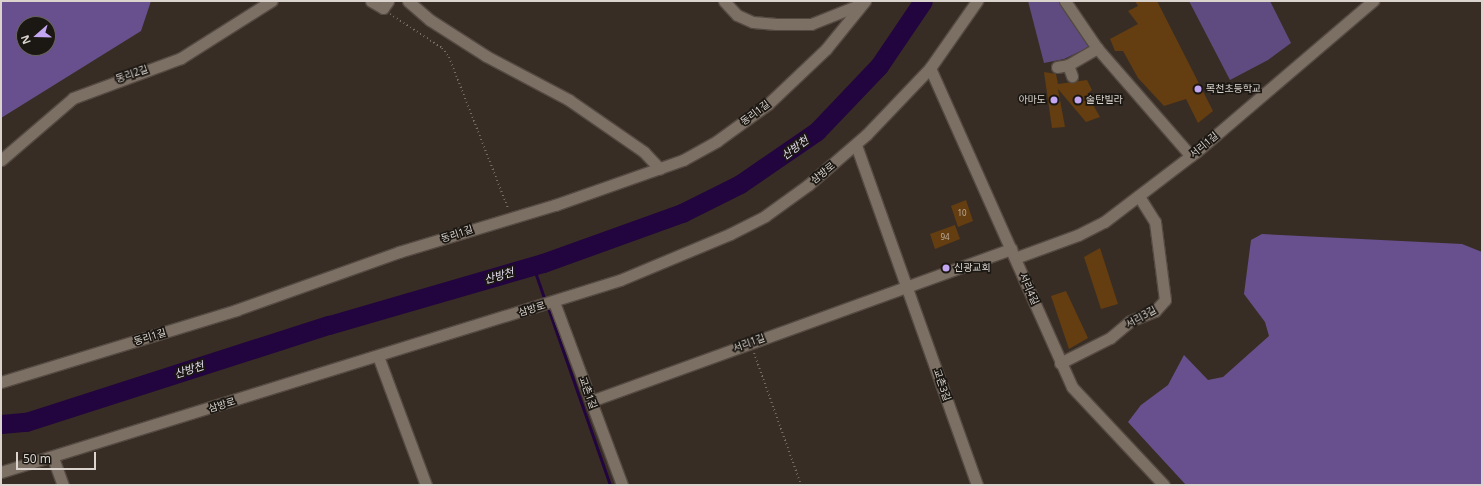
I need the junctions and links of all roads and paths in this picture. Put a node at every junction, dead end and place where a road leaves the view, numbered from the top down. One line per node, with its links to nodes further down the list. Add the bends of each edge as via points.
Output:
1 (271, 1): 15 (street, 동리2길, via 181,58 73,98)
2 (371, 1): 9 (street)
3 (408, 1): 16 (street, via 430,20 486,56 569,100 644,152)
4 (724, 1): 8 (street, 동리1길, via 737,15 753,22 776,24 811,24)
5 (976, 1): 12 (street, 삼방로)
6 (1065, 1): 10 (street)
7 (1373, 1): 14 (street, 서리1길)
8 (864, 2): 16 (street, 동리1길, via 826,49 768,104 717,141)
9 (386, 4): 18 (path, via 442,48 449,57)
10 (1097, 48): 11 (street, via 1070,71); 14 (street)
11 (1056, 67)
12 (930, 68): 13 (street, 삼방로); 19 (street, 서리4길)
13 (856, 145): 20 (street); 21 (street, 삼방로, via 808,185 758,219 627,278)
14 (1191, 156): 17 (street, 서리1길)
15 (1, 160)
16 (660, 169): 18 (street, 동리1길)
17 (1139, 196): 19 (street, 서리1길, via 1104,222 1078,235); 24 (street, 서리3길, via 1155,222 1166,300 1155,311 1130,321 1110,338)
18 (512, 216): 25 (street, 동리1길, via 236,310)
19 (1013, 254): 20 (street, 서리1길); 24 (street, 서리4길)
20 (907, 286): 22 (street, 서리1길); 33 (street, 교촌3길)
21 (554, 302): 23 (street, 삼방로); 26 (street, 교촌1길)
22 (750, 343): 26 (street, 서리1길); 32 (path)
23 (378, 356): 27 (street, 삼방로); 30 (street)
24 (1060, 363): 34 (street, 서리4길, via 1072,387)
25 (1, 382)
26 (591, 401): 31 (street, 교촌1길)
27 (53, 458): 28 (street, 삼방로); 29 (street)
28 (1, 472)
29 (63, 485)
30 (426, 485)
31 (622, 485)
32 (802, 485)
33 (977, 485)
34 (1164, 485)

